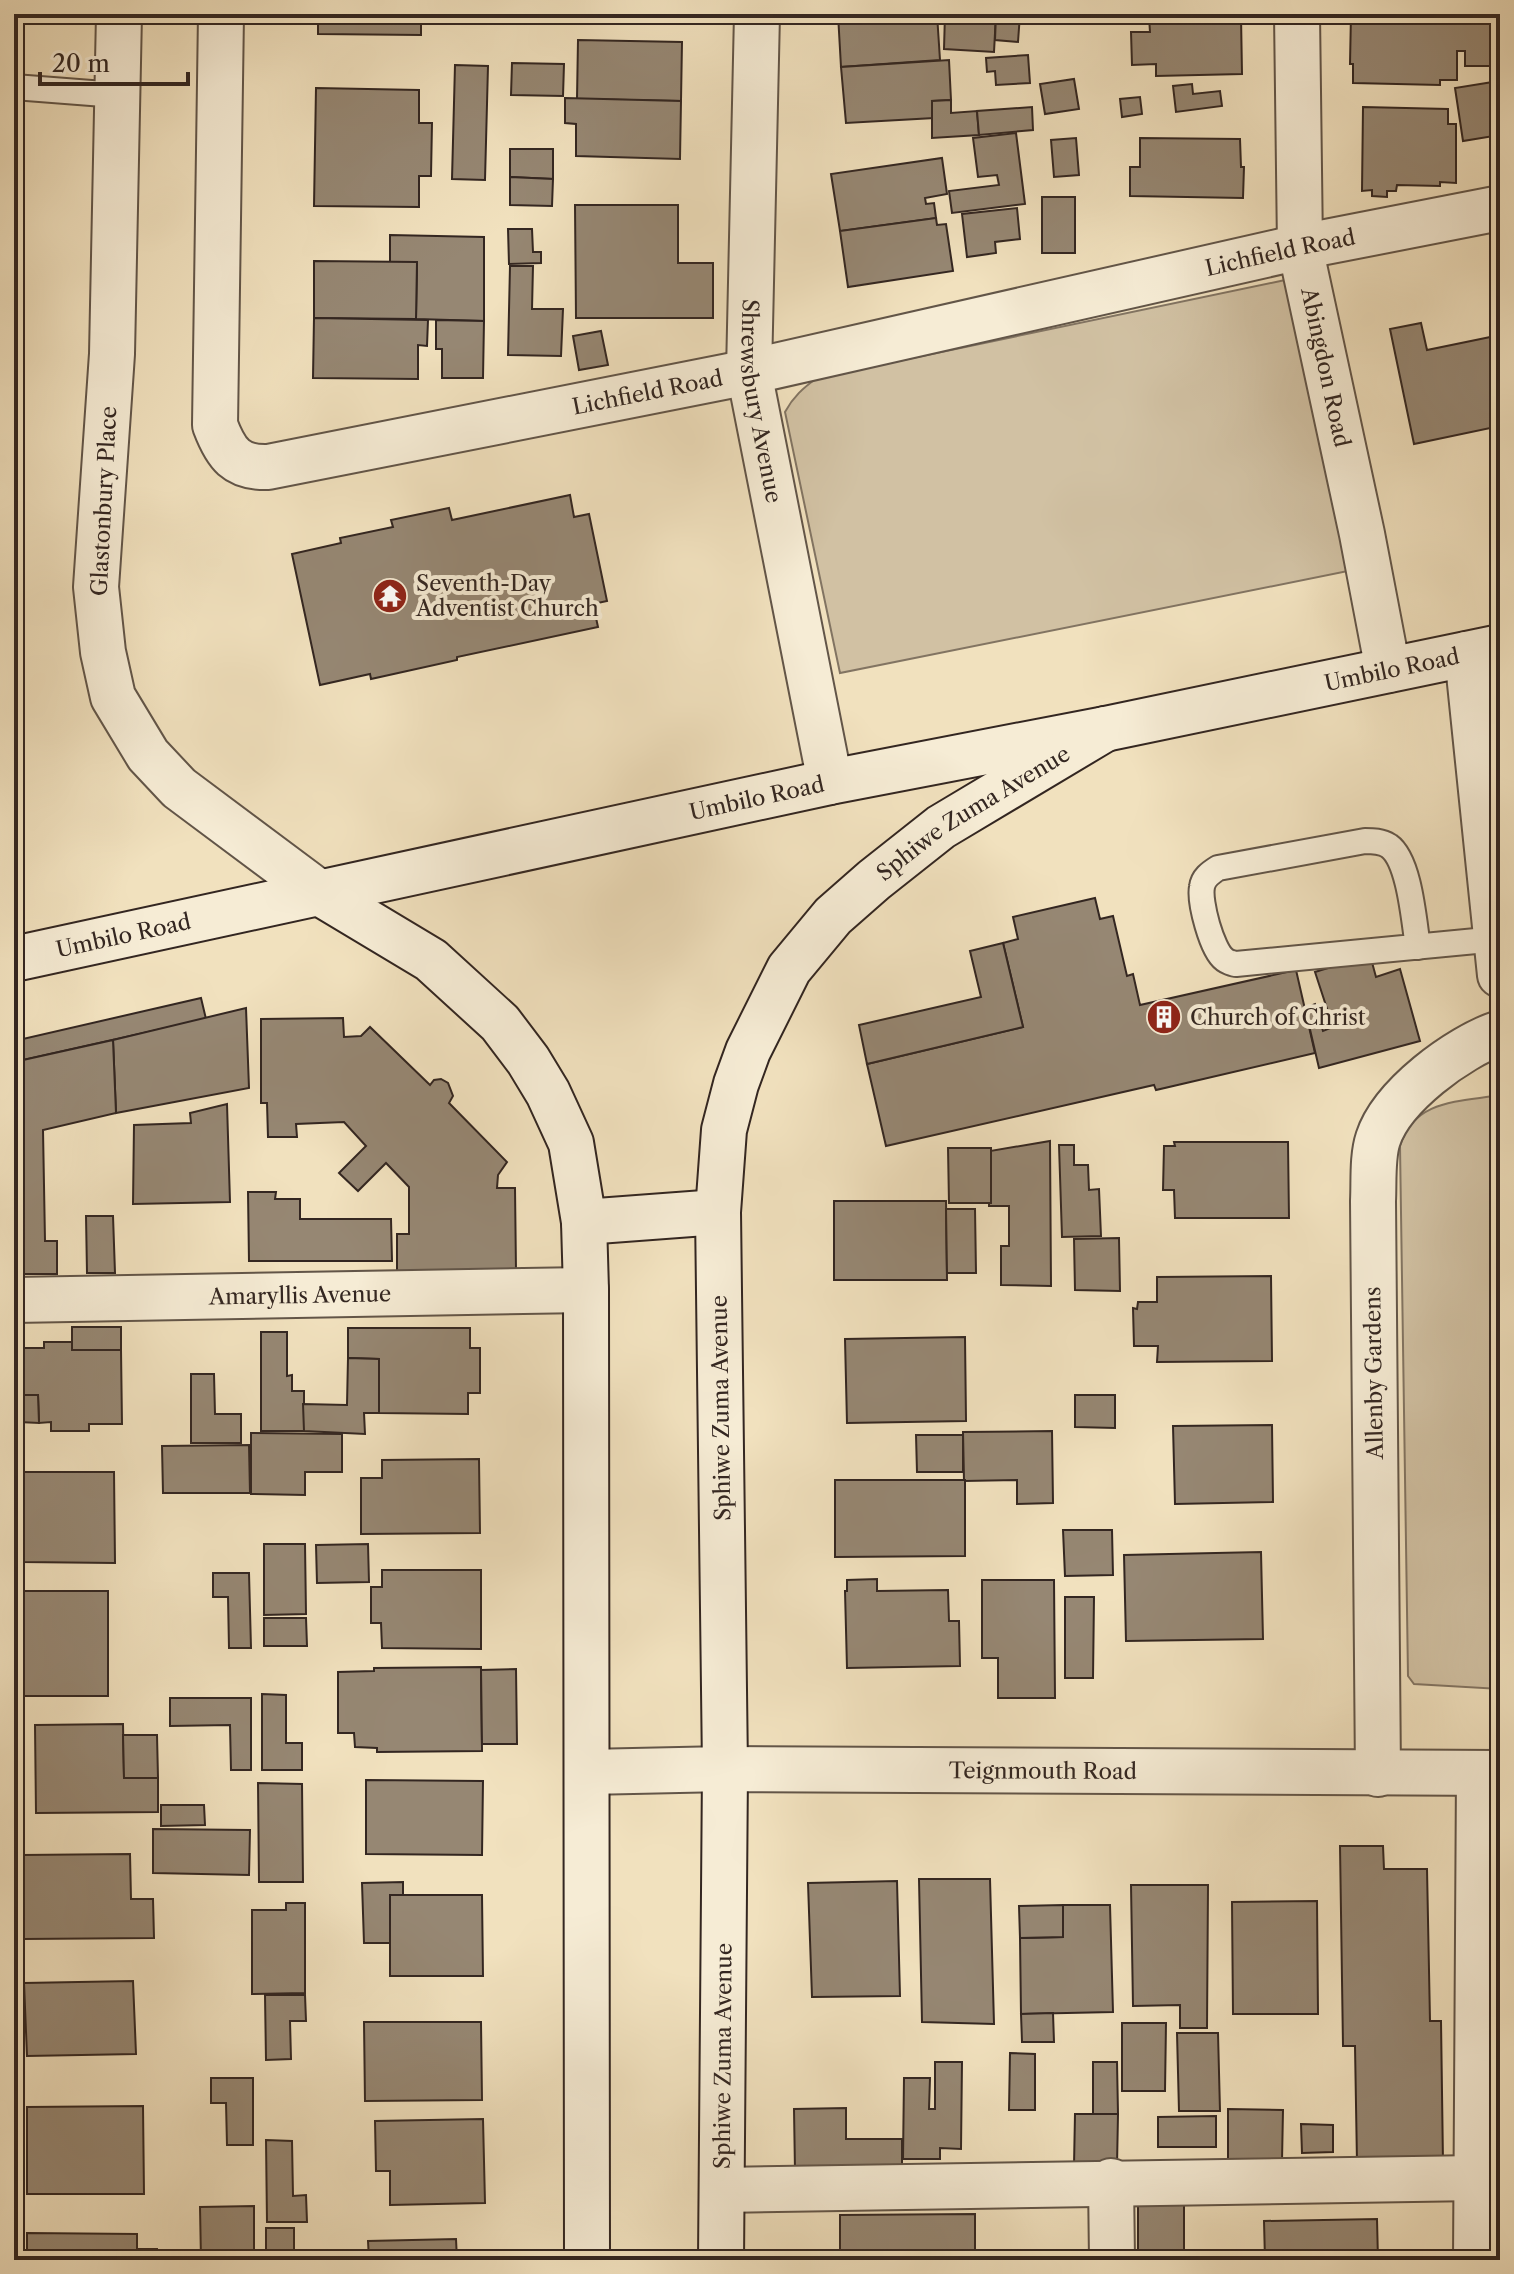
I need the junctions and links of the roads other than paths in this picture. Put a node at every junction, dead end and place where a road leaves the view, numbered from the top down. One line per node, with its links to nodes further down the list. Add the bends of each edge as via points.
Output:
1 (119, 14): 6 (street, Glastonbury Place)
2 (221, 14): 9 (street, Lichfield Road, via 215,425 235,461 268,467)
3 (757, 14): 9 (street, Shrewsbury Avenue)
4 (1297, 14): 8 (street, Abingdon Road)
5 (14, 87): 6 (lane)
6 (117, 95): 14 (street, Glastonbury Place, via 112,354 96,587 113,697 148,755 179,788)
7 (1500, 208): 8 (street, Lichfield Road)
8 (1300, 247): 9 (street, Lichfield Road); 11 (street, Abingdon Road)
9 (749, 372): 13 (street, Shrewsbury Avenue)
10 (1484, 650): 11 (street, Umbilo Road); 16 (street)
11 (1388, 670): 12 (street, Umbilo Road)
12 (1105, 729): 13 (street, Umbilo Road); 19 (street, Sphiwe Zuma Avenue, via 941,827 833,916 789,969 736,1084 724,1130)
13 (830, 782): 14 (street, Umbilo Road)
14 (321, 894): 17 (street, Umbilo Road); 20 (street, via 431,960 500,1023 548,1093 571,1143)
15 (1418, 947): 15 (lane, via 1236,964 1224,960 1214,947 1202,885 1218,868 1378,841 1401,863); 16 (lane)
16 (1499, 957)
17 (14, 959)
18 (1500, 1033): 26 (street, Allenby Gardens, via 1460,1051 1412,1090 1377,1141 1373,1217)
19 (718, 1212): 20 (street); 23 (street, Sphiwe Zuma Avenue)
20 (584, 1222): 21 (street)
21 (586, 1290): 22 (street, Amaryllis Avenue); 24 (street)
22 (14, 1300)
23 (725, 1769): 24 (street, Teignmouth Road); 26 (street, Teignmouth Road); 29 (street, Sphiwe Zuma Avenue)
24 (587, 1772): 30 (street)
25 (1489, 1773): 26 (street, Teignmouth Road); 27 (street)
26 (1378, 1774)
27 (1477, 2178): 28 (street); 33 (street)
28 (1111, 2181): 29 (street); 32 (street)
29 (722, 2190): 31 (street, Sphiwe Zuma Avenue)
30 (587, 2260)
31 (721, 2260)
32 (1112, 2260)
33 (1476, 2260)

